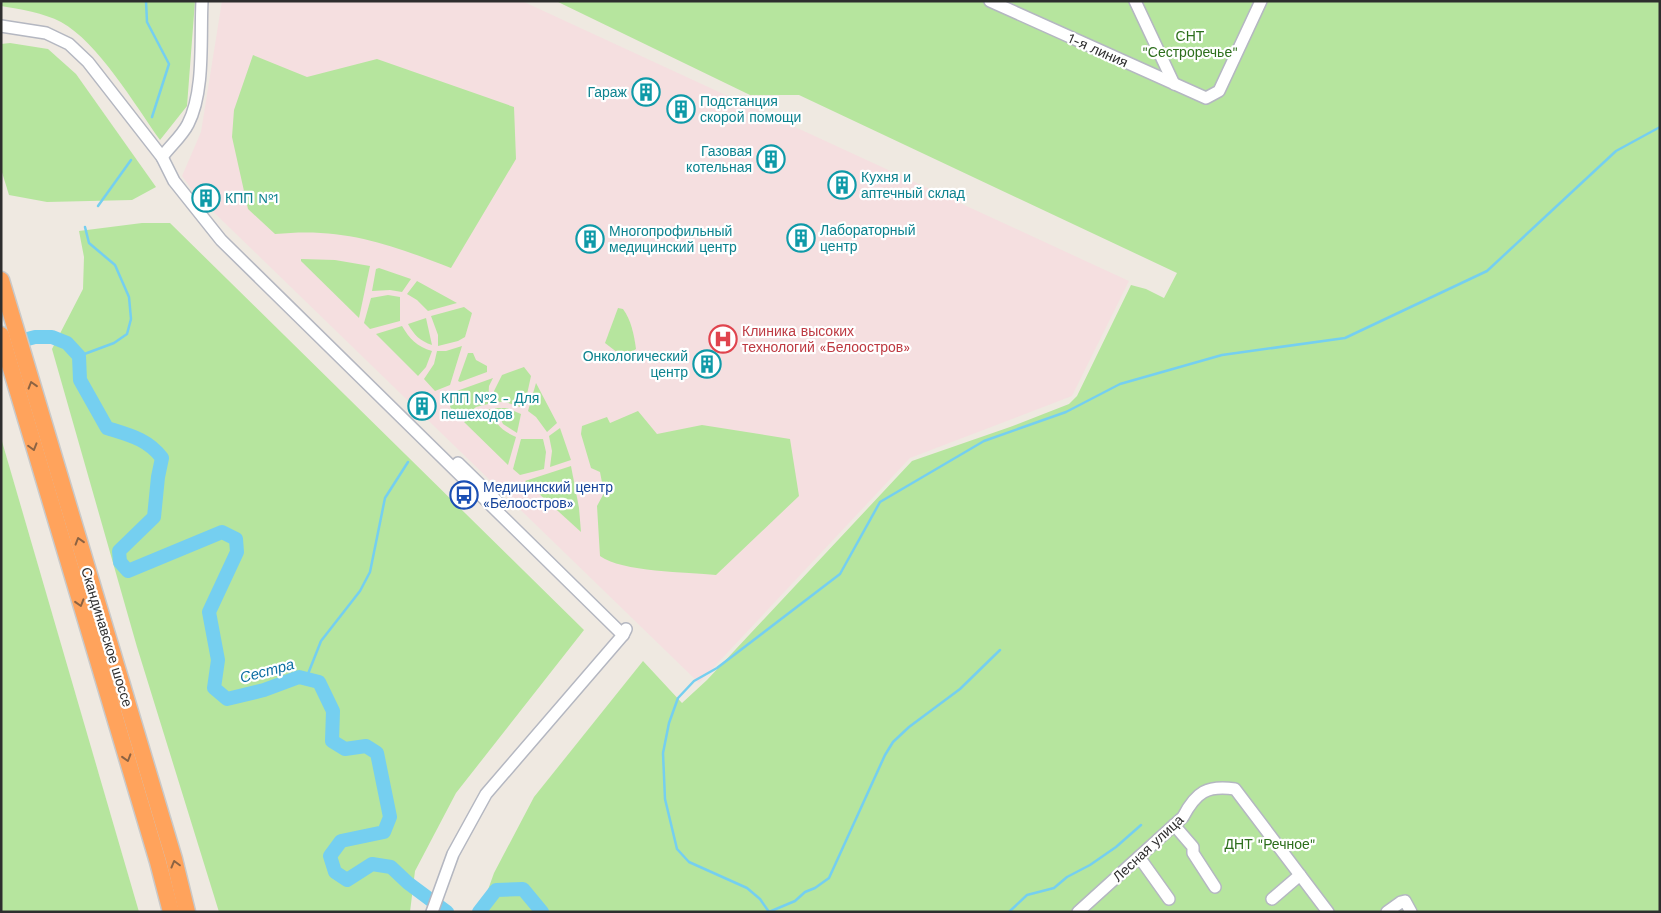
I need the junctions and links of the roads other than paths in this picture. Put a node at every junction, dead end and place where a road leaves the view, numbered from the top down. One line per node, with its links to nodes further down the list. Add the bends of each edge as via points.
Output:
1 (202, 1): 7 (street, via 200,69 194,109 188,125)
2 (990, 1): 6 (street, 1-я линия)
3 (1135, 1): 6 (street)
4 (1260, 1): 6 (street, 1-я линия, via 1218,91 1206,98)
5 (1, 26): 7 (street, via 46,33 69,44 88,62)
6 (1174, 84)
7 (162, 157): 20 (street, via 182,193 221,240 263,281 274,282 626,627 623,635 486,794 453,854)
8 (1, 280): 10 (highway, via 10,313)
9 (1, 335): 10 (highway)
10 (17, 364): 18 (highway, Скандинавское шоссе, one-way to 18); 19 (highway, Скандинавское шоссе, one-way to 10, via 174,859)
11 (1174, 825): 12 (street, Лесная улица); 13 (street, Лесная улица, via 1199,794 1218,787 1235,789); 14 (street, via 1192,847)
12 (1138, 857): 15 (street); 17 (street, Лесная улица)
13 (1300, 875): 16 (street); 21 (street)
14 (1215, 886)
15 (1170, 899)
16 (1272, 899)
17 (1080, 911)
18 (171, 912)
19 (187, 912)
20 (432, 912)
21 (1328, 912)
22 (1387, 912): 23 (street, via 1405,901)
23 (1411, 912)

